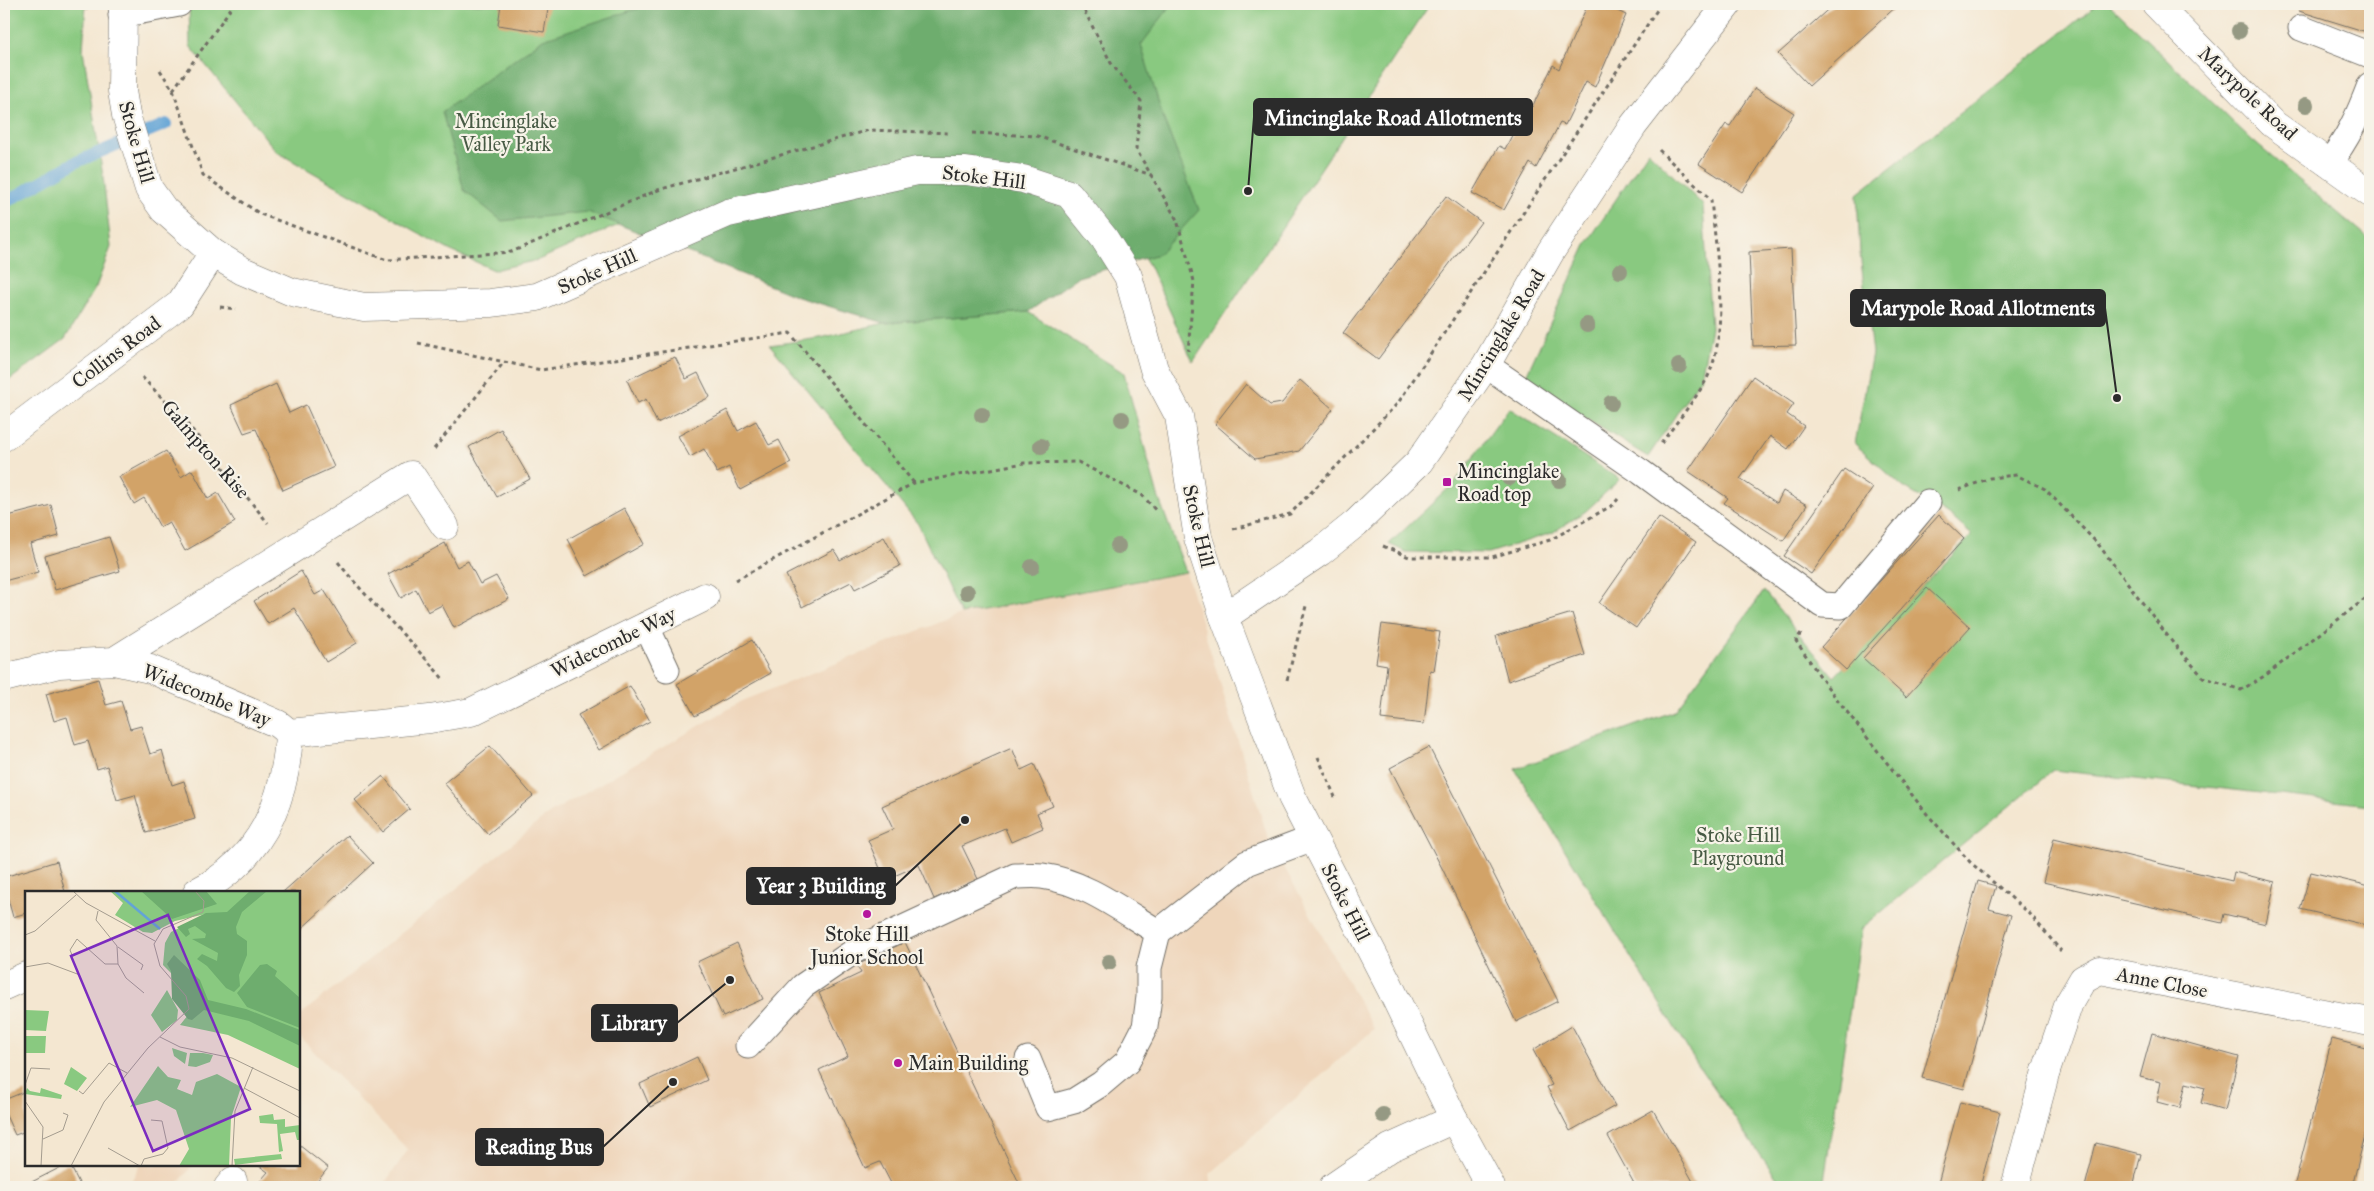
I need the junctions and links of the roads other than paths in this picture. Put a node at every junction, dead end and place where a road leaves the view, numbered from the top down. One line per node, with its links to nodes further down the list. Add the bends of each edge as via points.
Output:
1 (179, 4): 4 (lane)
2 (1728, 4): 11 (street, Mincinglake Road, via 1633,126 1551,251)
3 (2156, 4): 8 (street, Marypole Road, via 2272,122)
4 (122, 9): 10 (street, Stoke Hill, via 122,91 149,189 164,210)
5 (2301, 28): 6 (lane)
6 (2370, 55)
7 (2370, 85): 8 (lane, via 2343,146)
8 (2328, 164): 9 (street, Marypole Road)
9 (2370, 193)
10 (212, 253): 12 (street, Collins Road, via 180,304); 16 (street, Stoke Hill, via 243,271 292,292 364,307 491,303 537,298 728,214 917,171 966,171 1023,178 1069,194 1104,238 1128,276 1154,368 1179,416 1196,528)
11 (1486, 365): 13 (lane, via 1641,472 1822,606 1841,606); 16 (street, Mincinglake Road, via 1419,462 1320,552)
12 (4, 437)
13 (1928, 502)
14 (445, 526): 18 (street, via 412,475)
15 (705, 597): 17 (street, Widecombe Way)
16 (1224, 617): 22 (street, Stoke Hill, via 1292,797)
17 (646, 625): 19 (lane); 21 (street, Widecombe Way, via 471,712)
18 (114, 661): 20 (street, Widecombe Way, via 59,664); 21 (street, Widecombe Way, via 150,669 278,724)
19 (667, 670)
20 (4, 678)
21 (289, 734): 23 (street, Widecombe Way, via 288,761 274,813 258,843 234,868)
22 (1313, 838): 24 (lane, via 1247,863); 30 (street, Stoke Hill)
23 (199, 891)
24 (1158, 932): 28 (lane, via 1099,895 1042,876 1015,876 856,950 803,986); 29 (lane, via 1149,968 1145,1027 1127,1062 1074,1101 1048,1108)
25 (25, 976): 26 (street)
26 (4, 986)
27 (2370, 1022): 33 (street, Anne Close, via 2100,970 2083,978 2069,1003 2046,1071)
28 (748, 1046)
29 (1028, 1058)
30 (1454, 1119): 31 (street, via 1390,1148); 32 (street, Stoke Hill)
31 (1333, 1187)
32 (1491, 1187)
33 (2015, 1187)

